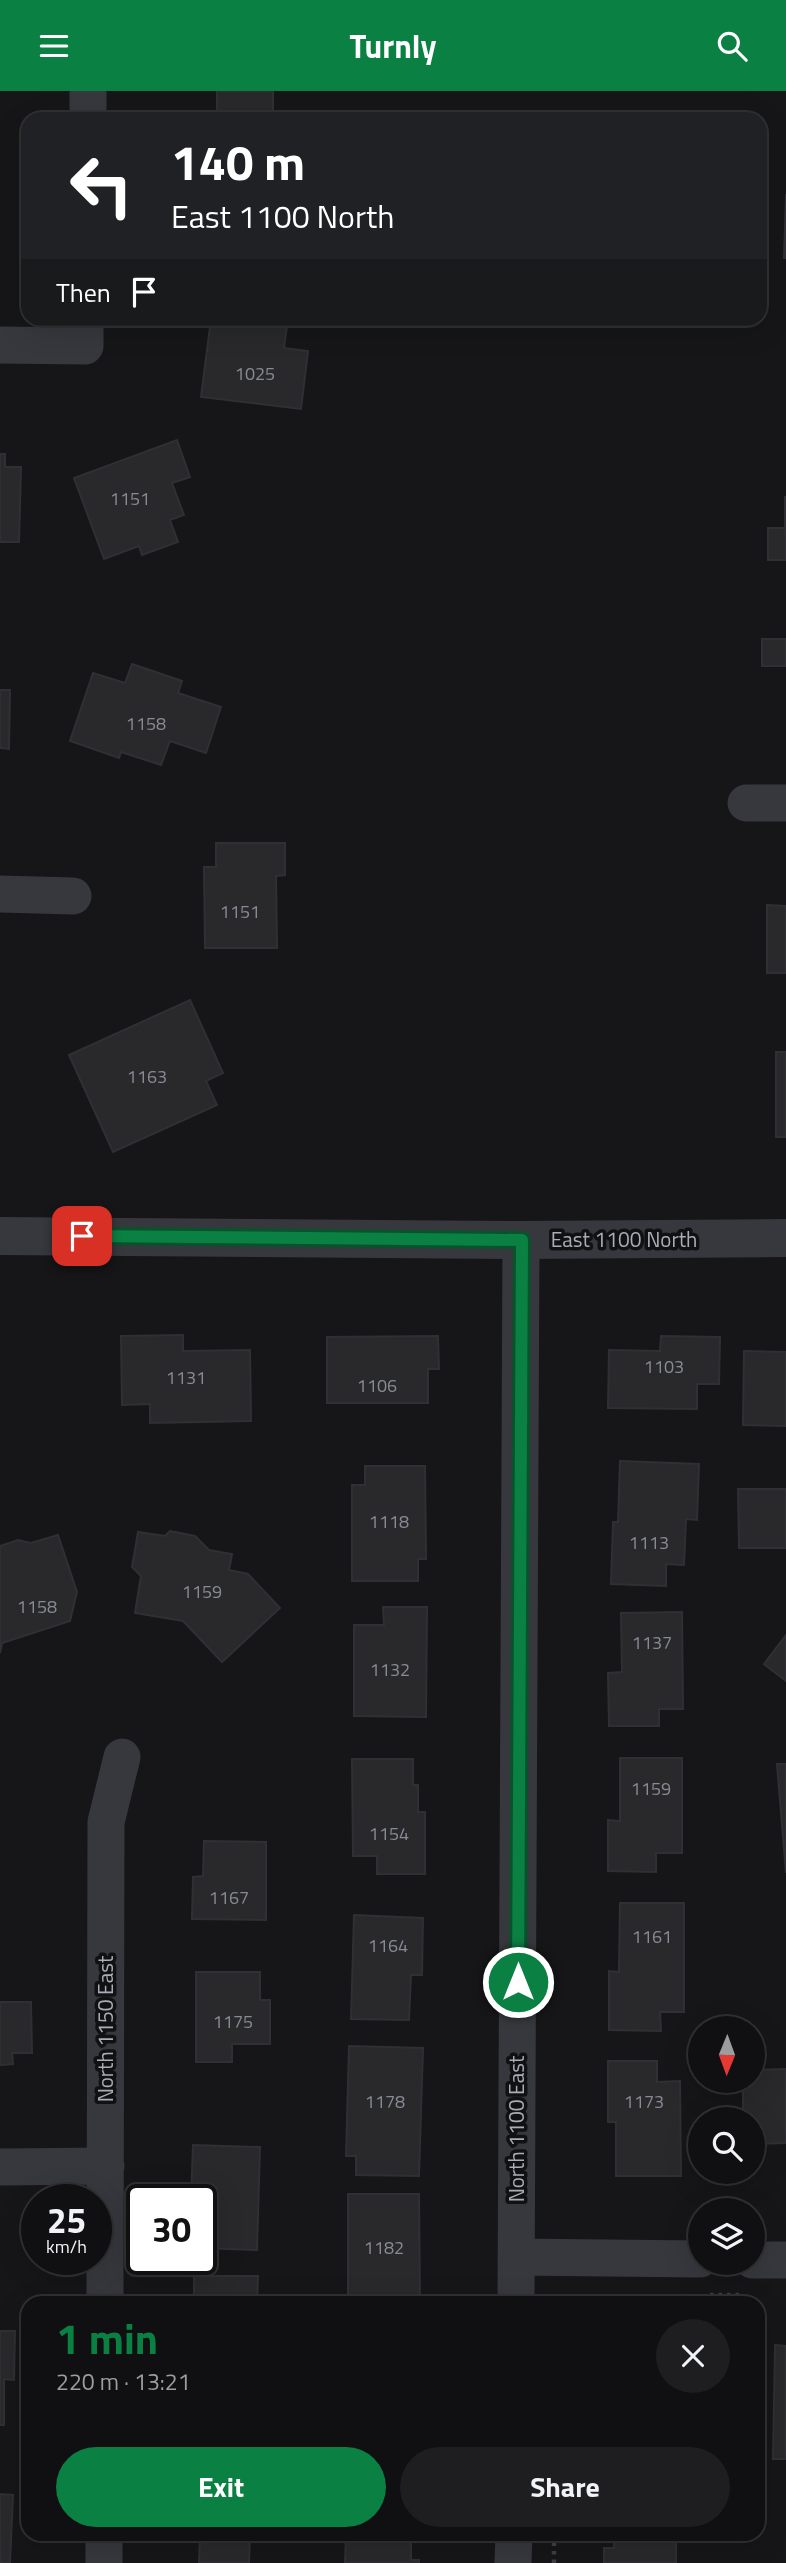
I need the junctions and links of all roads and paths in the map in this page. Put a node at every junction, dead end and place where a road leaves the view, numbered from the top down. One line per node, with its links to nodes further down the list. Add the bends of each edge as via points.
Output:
1 (88, 91): 2 (street)
2 (88, 112)
3 (85, 332): 4 (street)
4 (0, 345)
5 (746, 803): 6 (street)
6 (786, 803)
7 (0, 894): 8 (street)
8 (73, 896)
9 (0, 1235): 11 (street, East 1100 North)
10 (786, 1238): 11 (street, East 1100 North)
11 (522, 1240): 15 (street, North 1100 East)
12 (122, 1757): 13 (street, North 1150 East, via 106,1822)
13 (106, 2166): 14 (street); 19 (street, North 1150 East)
14 (0, 2167)
15 (516, 2257): 16 (street); 20 (street, North 1100 East)
16 (688, 2259)
17 (765, 2260): 18 (street)
18 (786, 2260)
19 (105, 2296)
20 (516, 2296)
21 (104, 2541): 24 (street)
22 (514, 2541): 25 (street)
23 (554, 2541): 26 (path)
24 (104, 2563)
25 (513, 2563)
26 (554, 2563)

